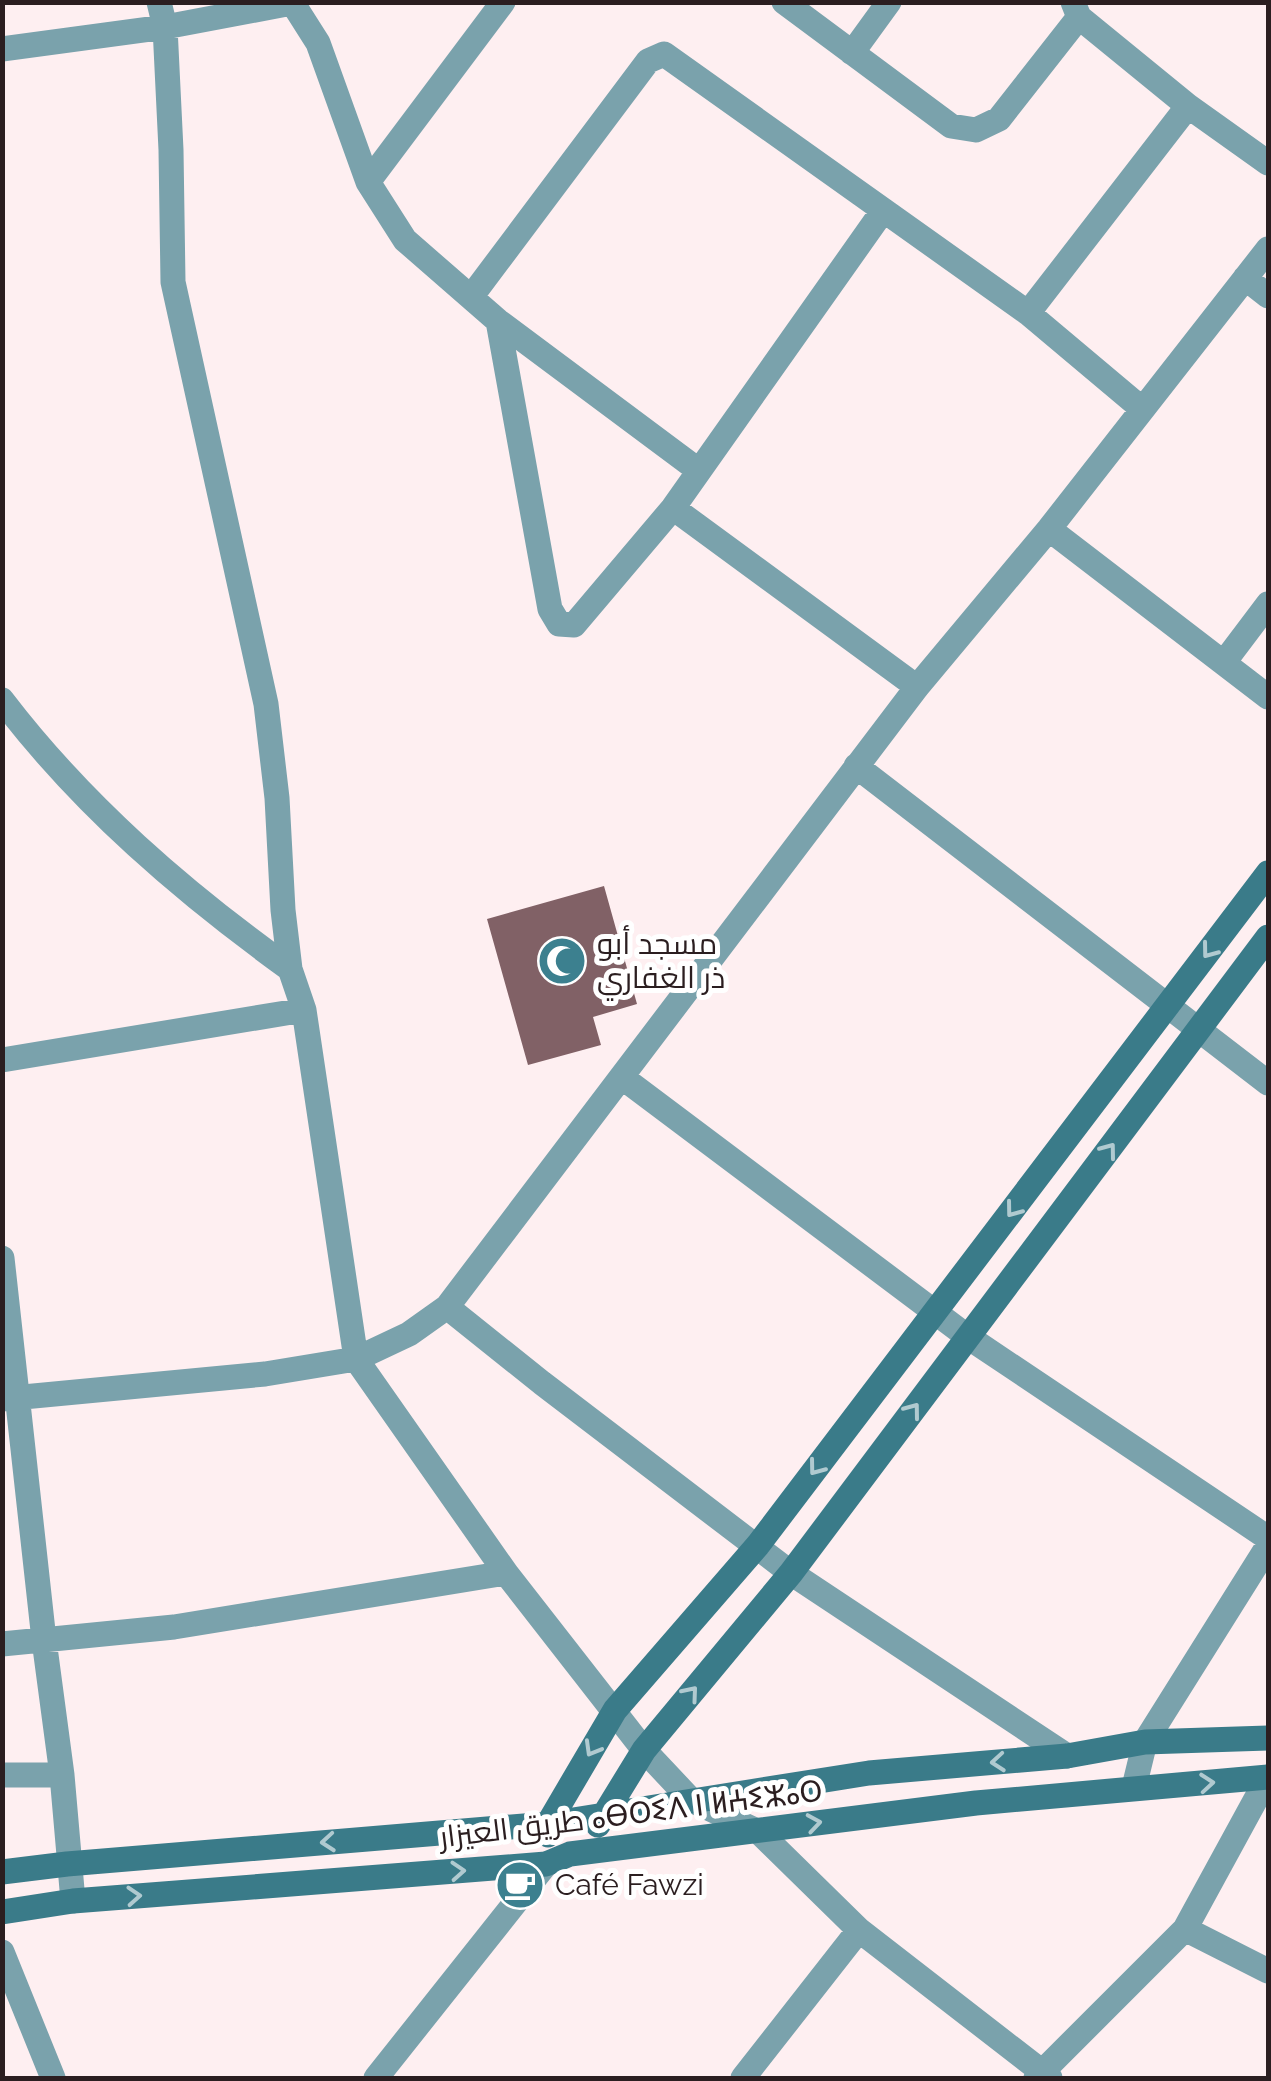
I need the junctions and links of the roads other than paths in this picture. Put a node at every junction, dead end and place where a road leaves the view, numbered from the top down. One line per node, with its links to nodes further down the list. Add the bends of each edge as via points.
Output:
1 (503, 2): 11 (street)
2 (784, 2): 8 (street)
3 (889, 2): 8 (street)
4 (292, 3): 6 (street); 11 (street, via 318,42)
5 (1076, 10): 8 (street, via 998,119 976,130 951,126); 9 (street)
6 (162, 15): 7 (street); 31 (street, via 173,282 266,704)
7 (2, 49)
8 (852, 53)
9 (1188, 106): 10 (street); 17 (street)
10 (1268, 163)
11 (368, 182): 16 (street, via 405,240)
12 (882, 212): 16 (street, via 673,58 656,55); 17 (street); 20 (street)
13 (1268, 249): 14 (street)
14 (1245, 278): 15 (street); 19 (street)
15 (1268, 296)
16 (470, 298): 18 (street)
17 (1028, 313): 19 (street)
18 (498, 321): 20 (street); 21 (street, via 550,609 559,624 580,620)
19 (1142, 408): 22 (street)
20 (698, 470): 21 (street)
21 (673, 508): 25 (street)
22 (1049, 529): 24 (street); 25 (street)
23 (1268, 604): 24 (street)
24 (1225, 661): 26 (street)
25 (917, 687): 28 (street)
26 (1268, 697)
27 (2, 700): 31 (street, via 104,817 195,899)
28 (856, 766): 32 (street); 36 (street)
29 (1268, 874): 32 (main road, one-way to 32)
30 (1268, 938): 34 (main road)
31 (290, 969): 33 (street)
32 (1168, 1005): 34 (street); 40 (main road, one-way to 40)
33 (304, 1010): 35 (street); 42 (street)
34 (1200, 1030): 37 (street); 41 (main road, one-way to 34)
35 (2, 1060)
36 (623, 1078): 39 (street); 40 (street)
37 (1268, 1083)
38 (2, 1258): 43 (street)
39 (447, 1307): 42 (street); 45 (street)
40 (935, 1312): 41 (street); 45 (main road, one-way to 45)
41 (968, 1336): 44 (street); 47 (main road, one-way to 41)
42 (356, 1360): 43 (street); 46 (street)
43 (10, 1398): 48 (street)
44 (1268, 1542): 52 (street)
45 (758, 1544): 47 (street); 50 (main road)
46 (506, 1573): 48 (street, via 194,1624); 50 (street)
47 (791, 1573): 53 (main road, one-way to 47); 54 (street)
48 (44, 1640): 49 (street); 56 (street)
49 (2, 1644)
50 (615, 1710): 53 (street); 61 (main road, one-way to 61)
51 (1268, 1738): 52 (main road, طريق العيزار ⴰⴱⵔⵉⴷ ⵏ ⵍⵄⵉⵣⴰⵔ)
52 (1145, 1742): 54 (main road, طريق العيزار ⴰⴱⵔⵉⴷ ⵏ ⵍⵄⵉⵣⴰⵔ); 58 (street)
53 (644, 1750): 59 (street); 60 (main road)
54 (1067, 1756): 59 (main road, طريق العيزار ⴰⴱⵔⵉⴷ ⵏ ⵍⵄⵉⵣⴰⵔ, one-way to 59, via 869,1773)
55 (2, 1774): 56 (street)
56 (62, 1775): 64 (street)
57 (1268, 1777): 58 (main road, طريق العيزار ⴰⴱⵔⵉⴷ ⵏ ⵍⵄⵉⵣⴰⵔ, one-way to 57); 69 (street)
58 (1134, 1787): 62 (main road, طريق العيزار ⴰⴱⵔⵉⴷ ⵏ ⵍⵄⵉⵣⴰⵔ, one-way to 58)
59 (691, 1800): 60 (main road, طريق العيزار ⴰⴱⵔⵉⴷ ⵏ ⵍⵄⵉⵣⴰⵔ); 62 (street)
60 (605, 1817): 61 (main road, طريق العيزار ⴰⴱⵔⵉⴷ ⵏ ⵍⵄⵉⵣⴰⵔ); 63 (main road)
61 (548, 1824): 63 (main road); 64 (main road, طريق العيزار ⴰⴱⵔⵉⴷ ⵏ ⵍⵄⵉⵣⴰⵔ, one-way to 64)
62 (759, 1832): 63 (main road, طريق العيزار ⴰⴱⵔⵉⴷ ⵏ ⵍⵄⵉⵣⴰⵔ); 68 (street)
63 (558, 1859): 66 (main road, طريق العيزار ⴰⴱⵔⵉⴷ ⵏ ⵍⵄⵉⵣⴰⵔ, one-way to 63); 74 (street)
64 (68, 1864): 65 (main road, طريق العيزار ⴰⴱⵔⵉⴷ ⵏ ⵍⵄⵉⵣⴰⵔ); 66 (street)
65 (2, 1872)
66 (73, 1901): 67 (main road, طريق العيزار ⴰⴱⵔⵉⴷ ⵏ ⵍⵄⵉⵣⴰⵔ)
67 (2, 1912)
68 (859, 1930): 72 (street); 75 (street)
69 (1185, 1930): 71 (street); 72 (street)
70 (2, 1952): 73 (street)
71 (1268, 1970)
72 (1042, 2076)
73 (53, 2078)
74 (376, 2078)
75 (742, 2078)

